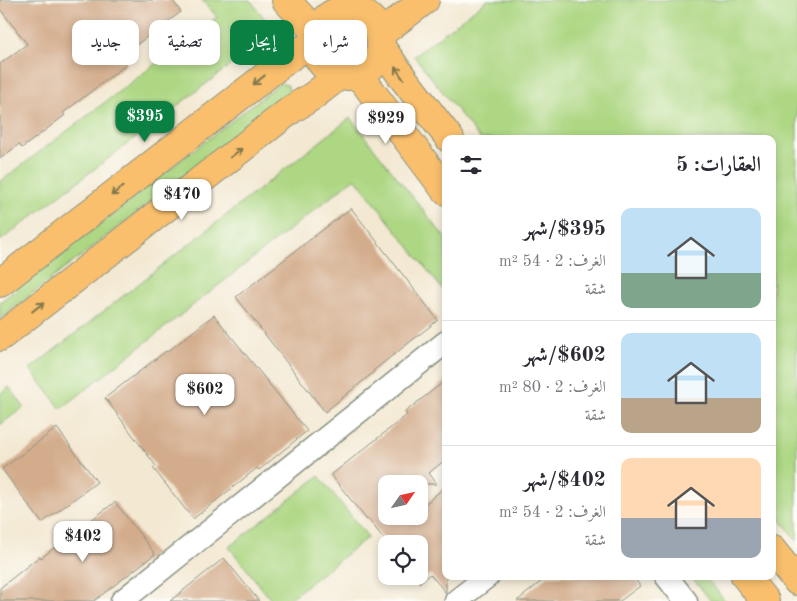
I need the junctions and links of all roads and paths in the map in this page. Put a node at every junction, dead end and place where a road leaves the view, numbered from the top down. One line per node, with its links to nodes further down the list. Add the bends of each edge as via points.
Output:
1 (286, 0): 5 (main road)
2 (425, 0): 6 (main road)
3 (357, 5): 4 (main road); 6 (main road, via 376,25)
4 (323, 20)
5 (304, 24)
6 (380, 40): 9 (main road, via 379,56 374,64 368,70); 10 (main road, one-way to 6, via 403,78)
7 (304, 47): 12 (main road, one-way to 12)
8 (323, 65): 9 (main road, via 330,71)
9 (350, 75): 11 (main road); 13 (main road, one-way to 9, via 292,109)
10 (447, 135)
11 (442, 186)
12 (1, 279)
13 (0, 337)
14 (442, 345): 20 (street)
15 (776, 555): 19 (main road)
16 (483, 580): 21 (street)
17 (669, 580): 22 (street)
18 (748, 580): 23 (main road)
19 (797, 581)
20 (122, 601)
21 (456, 601)
22 (686, 601)
23 (765, 601)

